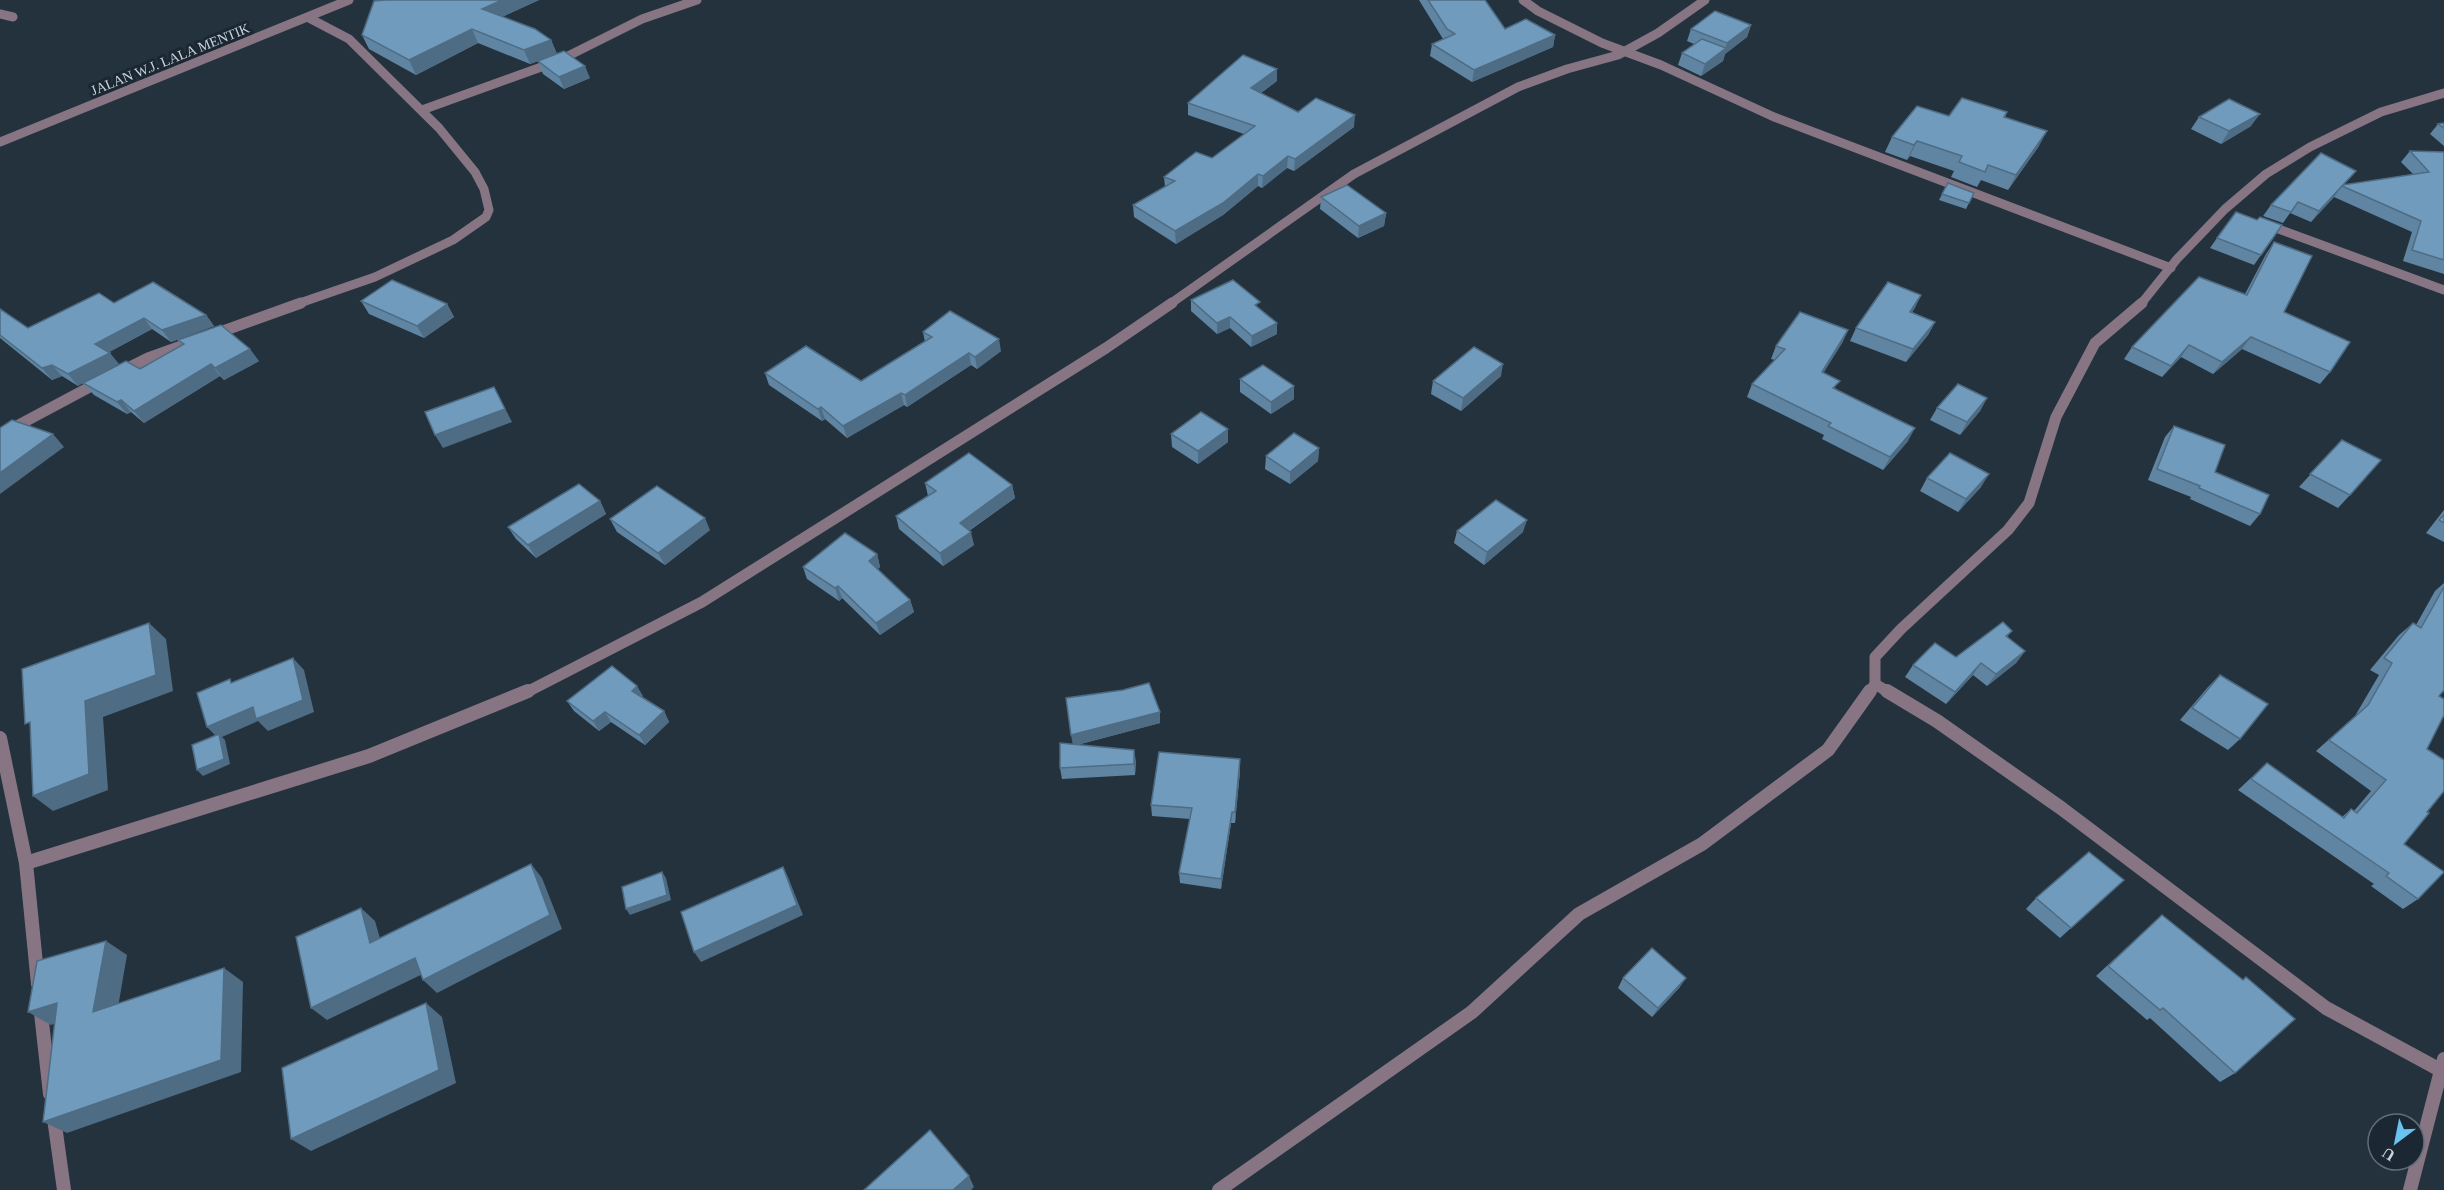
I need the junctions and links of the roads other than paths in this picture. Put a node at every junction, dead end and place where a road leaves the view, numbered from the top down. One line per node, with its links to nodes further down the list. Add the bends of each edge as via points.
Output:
1 (349, 0): 7 (street, JALAN W.J. LALA MENTIK)
2 (697, 0): 11 (street, via 642,19 558,61)
3 (1523, 0): 8 (street, via 1585,35)
4 (1705, 0): 8 (street)
5 (0, 14): 6 (street)
6 (13, 17)
7 (309, 18): 11 (street, via 349,39); 12 (street, JALAN W.J. LALA MENTIK)
8 (1625, 51): 14 (street, via 1774,117); 19 (street, via 1518,87 1354,174 1106,348 941,453 702,602 534,689 369,756)
9 (2438, 94): 10 (street); 14 (street, via 2381,112 2266,174)
10 (2444, 104)
11 (422, 110): 16 (street, via 475,172 484,189 489,210 478,225 375,277 148,358)
12 (0, 142)
13 (2257, 221): 15 (street)
14 (2171, 268): 17 (street, via 2142,303 2095,343 2056,417 2029,503 2008,530 1875,657)
15 (2444, 290)
16 (0, 435)
17 (1875, 684): 20 (street, via 1937,721 2061,808 2326,1008); 22 (street, via 1828,750 1702,844 1579,914 1472,1012)
18 (0, 738): 19 (street)
19 (26, 863): 21 (street, via 44,1050)
20 (2442, 1067): 23 (street)
21 (64, 1190)
22 (1219, 1190)
23 (2410, 1190)

